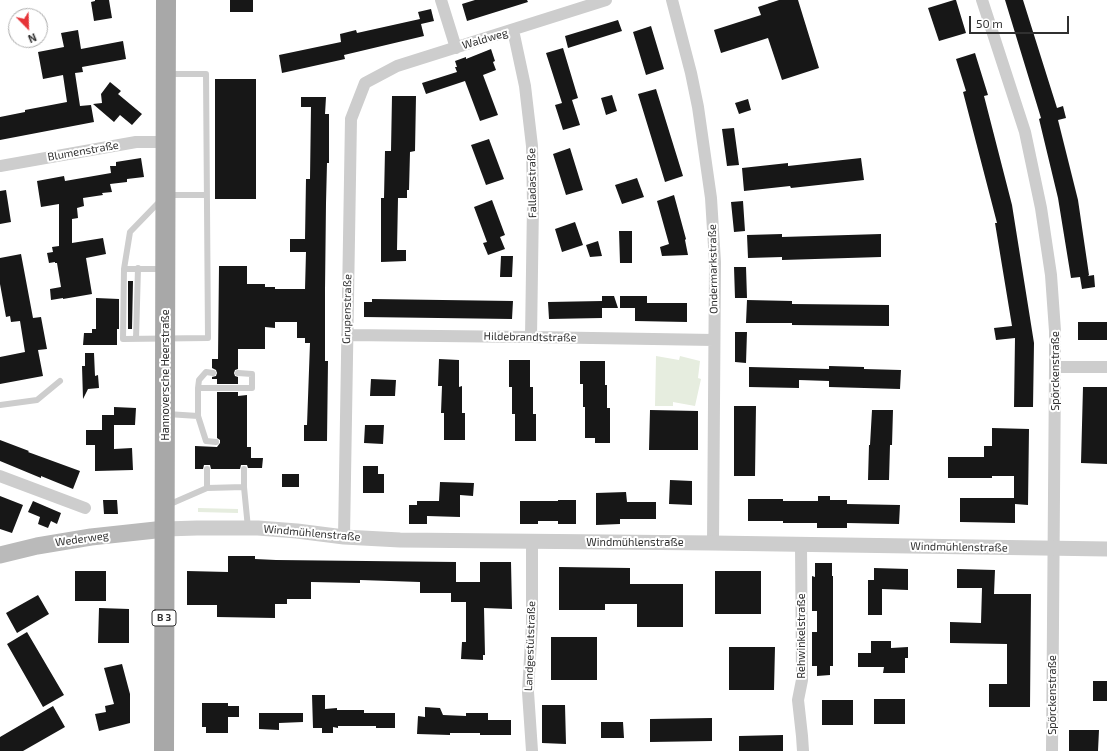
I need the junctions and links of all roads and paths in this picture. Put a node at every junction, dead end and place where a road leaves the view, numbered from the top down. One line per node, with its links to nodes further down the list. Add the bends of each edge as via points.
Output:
1 (166, 0): 8 (main road, Hannoversche Heerstraße)
2 (441, 0): 7 (street)
3 (606, 0): 6 (street, Waldweg)
4 (672, 0): 21 (street, Ondermarkstraße, via 698,107 711,198 715,262)
5 (982, 0): 22 (street, Spörckenstraße, via 1025,132 1041,208 1051,275)
6 (513, 30): 7 (street, Waldweg); 18 (street, Falladastraße, via 525,86 532,146)
7 (456, 48): 9 (street, Waldweg, via 397,66)
8 (166, 74): 10 (main road, Hannoversche Heerstraße); 13 (lane, via 206,74)
9 (365, 83): 17 (street, Grupenstraße, via 351,119)
10 (166, 142): 11 (street, Blumenstraße, via 136,142); 12 (main road, Hannoversche Heerstraße)
11 (0, 166)
12 (166, 195): 13 (lane); 14 (lane, via 130,232); 16 (main road, Hannoversche Heerstraße)
13 (206, 195): 20 (lane, via 208,338)
14 (124, 268): 15 (lane); 19 (lane, via 123,339)
15 (138, 268): 16 (lane); 19 (lane)
16 (165, 269): 20 (main road, Hannoversche Heerstraße)
17 (347, 335): 18 (street, Hildebrandtstraße); 41 (street, Grupenstraße)
18 (531, 337): 21 (street, Hildebrandtstraße)
19 (136, 339): 20 (lane)
20 (165, 339): 29 (main road, Hannoversche Heerstraße)
21 (714, 340): 43 (street, Ondermarkstraße)
22 (1055, 367): 23 (street); 45 (street, Spörckenstraße)
23 (1107, 367)
24 (212, 373): 27 (lane, via 206,372 199,380)
25 (238, 373): 27 (lane, via 252,374 252,388)
26 (60, 381): 28 (lane, via 37,400)
27 (198, 388): 30 (lane)
28 (0, 405)
29 (165, 414): 30 (lane); 37 (main road, Hannoversche Heerstraße)
30 (198, 416): 31 (lane, via 206,444)
31 (216, 442)
32 (207, 469): 36 (lane)
33 (244, 469): 35 (lane)
34 (0, 476): 38 (street)
35 (244, 487): 36 (lane); 39 (lane)
36 (207, 488): 37 (lane)
37 (165, 506): 40 (main road, Hannoversche Heerstraße)
38 (85, 508)
39 (248, 528): 40 (street, Windmühlenstraße); 41 (street, Windmühlenstraße, via 297,531)
40 (164, 529): 47 (main road, Wederweg, via 90,537); 48 (main road, Hannoversche Heerstraße / B 3)
41 (344, 538): 42 (street, Windmühlenstraße)
42 (532, 542): 43 (street, Windmühlenstraße); 49 (street, Landgestütstraße, via 532,623 528,692)
43 (713, 543): 44 (street, Windmühlenstraße)
44 (801, 544): 45 (street, Windmühlenstraße); 50 (street, Rehwinkelstraße, via 802,680 798,700)
45 (1054, 549): 46 (street, Windmühlenstraße); 51 (street, Spörckenstraße)
46 (1107, 549)
47 (0, 555)
48 (164, 751)
49 (532, 751)
50 (802, 751)
51 (1052, 751)

